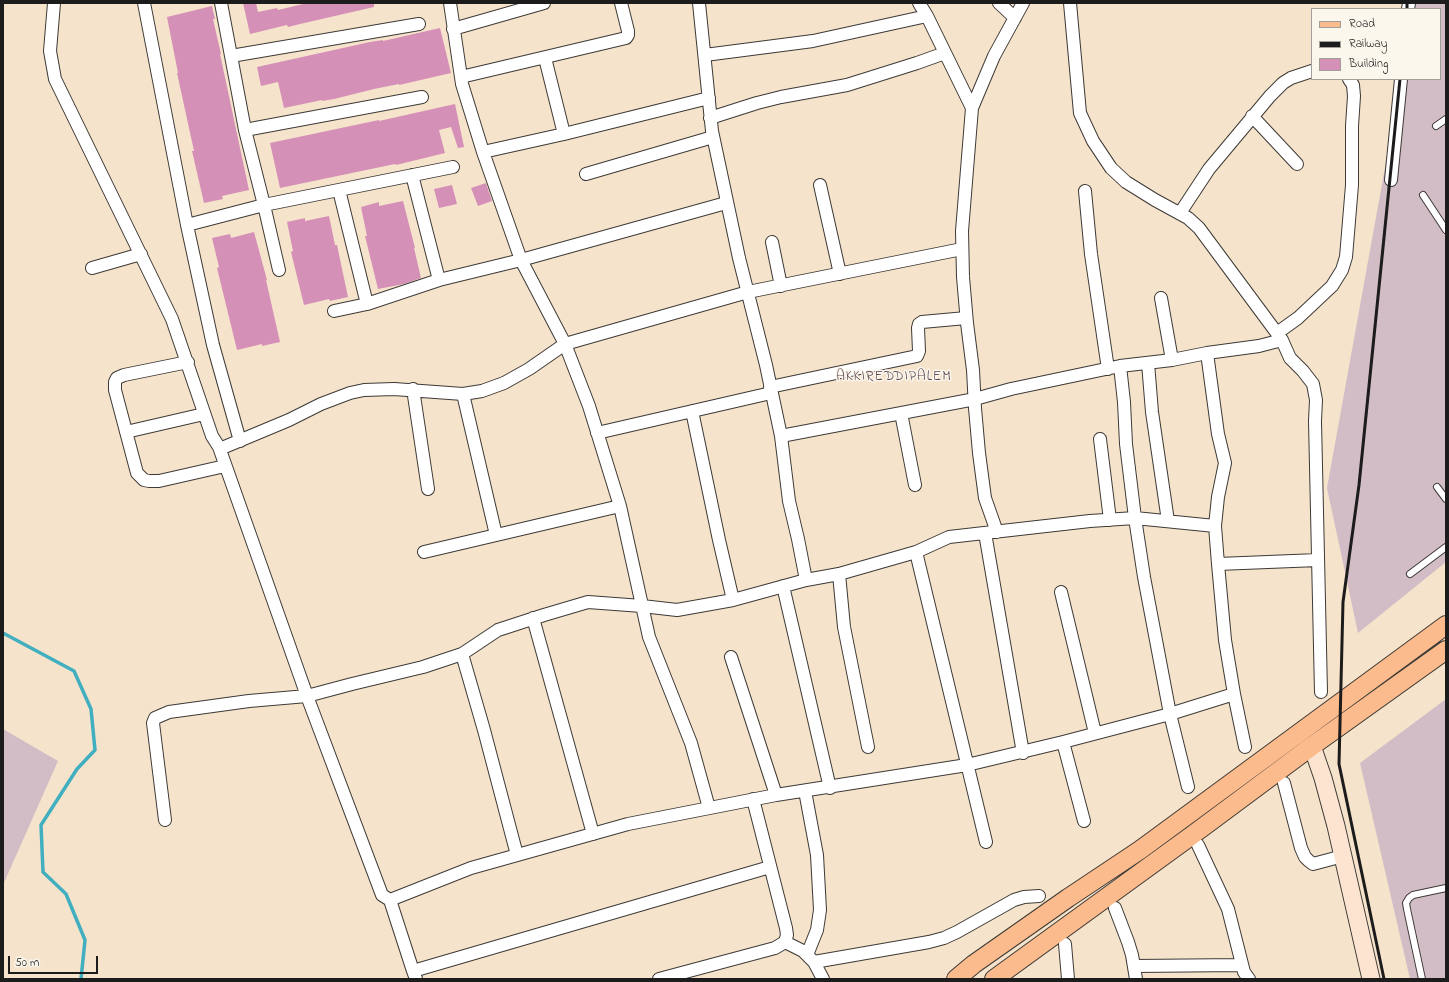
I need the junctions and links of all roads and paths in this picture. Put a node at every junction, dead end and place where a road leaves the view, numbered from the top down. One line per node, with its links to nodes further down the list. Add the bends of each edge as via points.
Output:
1 (54, 3): 51 (street, via 50,51 55,79)
2 (144, 3): 47 (street)
3 (221, 3): 18 (street)
4 (450, 3): 15 (street)
5 (544, 3): 15 (street)
6 (621, 3): 19 (street, via 628,31 626,38)
7 (699, 3): 17 (street)
8 (919, 3): 12 (street)
9 (999, 3): 13 (street)
10 (1023, 3): 13 (street)
11 (1070, 3): 46 (street, via 1080,113 1093,141 1111,168 1126,182)
12 (927, 16): 16 (street); 17 (street, via 813,41)
13 (1015, 18): 26 (street, via 994,56)
14 (419, 24): 18 (street)
15 (453, 29): 21 (street)
16 (945, 52): 26 (street); 28 (street, via 847,85 781,97)
17 (704, 55): 25 (street)
18 (231, 56): 31 (street)
19 (544, 58): 21 (street); 32 (street)
20 (1311, 71): 27 (street, via 1283,83)
21 (461, 77): 34 (street)
22 (1350, 80): 63 (street, via 1354,96 1352,185 1346,257 1342,270 1332,286)
23 (1401, 80): 39 (street)
24 (422, 97): 31 (street)
25 (709, 98): 28 (street); 32 (street)
26 (972, 108): 50 (street)
27 (1252, 116): 35 (street); 46 (street, via 1209,169)
28 (710, 118): 33 (street)
29 (1446, 119): 30 (lane)
30 (1436, 126)
31 (245, 130): 45 (street)
32 (564, 134): 34 (street)
33 (713, 137): 37 (street); 44 (street)
34 (483, 152): 52 (street)
35 (1297, 164)
36 (453, 167): 38 (street)
37 (586, 174)
38 (412, 175): 41 (street); 56 (street)
39 (1391, 180)
40 (820, 185): 55 (street)
41 (339, 190): 45 (street); 60 (street)
42 (1085, 191): 69 (street, via 1091,254)
43 (1423, 195): 48 (lane)
44 (726, 203): 52 (street); 58 (street)
45 (264, 205): 47 (street); 54 (street)
46 (1180, 213): 63 (street, via 1199,228)
47 (187, 225): 81 (street, via 213,345)
48 (1446, 230)
49 (772, 242): 57 (street)
50 (962, 249): 55 (street); 62 (street)
51 (141, 254): 53 (street); 67 (street, via 172,319)
52 (521, 260): 56 (street); 64 (street)
53 (92, 268)
54 (279, 270)
55 (840, 274): 57 (street)
56 (439, 280): 60 (street)
57 (781, 286): 58 (street)
58 (748, 292): 64 (street); 71 (street)
59 (1161, 298): 66 (street)
60 (367, 304): 61 (street)
61 (334, 311)
62 (966, 318): 71 (street, via 919,324 918,356); 73 (street)
63 (1279, 337): 65 (street, via 1259,346); 98 (street, via 1290,358 1313,384 1316,400)
64 (565, 344): 72 (street, via 504,383 482,391); 78 (street)
65 (1207, 353): 66 (street); 92 (street, via 1218,434 1225,463)
66 (1172, 360): 68 (street)
67 (188, 362): 76 (street); 77 (street, via 117,378 115,390)
68 (1148, 363): 69 (street); 91 (street, via 1152,412)
69 (1114, 368): 73 (street); 89 (street, via 1124,402)
70 (412, 389): 72 (street); 81 (street, via 364,390 350,393); 86 (street)
71 (771, 390): 74 (street); 79 (street)
72 (463, 394): 94 (street)
73 (975, 399): 75 (street); 93 (street)
74 (692, 411): 78 (street); 105 (street)
75 (901, 413): 79 (street); 84 (street)
76 (204, 414): 77 (street); 82 (street)
77 (126, 432): 83 (street, via 137,472 144,480 159,481)
78 (597, 433): 88 (street)
79 (781, 436): 102 (street, via 789,501)
80 (1100, 439): 90 (street)
81 (240, 441): 82 (street, via 228,447)
82 (219, 447): 83 (street)
83 (225, 466): 114 (street)
84 (915, 485)
85 (1437, 487): 87 (lane)
86 (428, 488)
87 (1446, 499)
88 (620, 506): 94 (street); 106 (street)
89 (1135, 518): 90 (street); 91 (street); 115 (street)
90 (1110, 520): 93 (street)
91 (1168, 521): 92 (street)
92 (1215, 526): 99 (street)
93 (991, 532): 97 (street, via 949,537); 121 (street)
94 (496, 535): 96 (street)
95 (1446, 547): 101 (lane)
96 (424, 552)
97 (916, 552): 100 (street); 122 (street)
98 (1318, 560): 99 (street); 112 (street)
99 (1218, 564): 113 (street, via 1225,640)
100 (839, 574): 102 (street); 119 (street, via 844,627)
101 (1410, 574)
102 (806, 580): 103 (street)
103 (784, 586): 105 (street); 125 (street)
104 (1061, 592): 116 (street)
105 (733, 600): 106 (street, via 677,610)
106 (642, 606): 107 (street, via 588,602); 129 (street, via 653,648 691,743)
107 (533, 618): 110 (street, via 498,630); 132 (street)
108 (1446, 625): 150 (main road, via 1140,850 1068,898)
109 (1446, 650): 118 (main road)
110 (462, 654): 114 (street, via 423,667); 135 (street)
111 (731, 657): 127 (street)
112 (1321, 692)
113 (1234, 694): 115 (street); 120 (street)
114 (307, 696): 130 (street, via 195,708 170,712 155,718 154,741); 140 (street, via 382,895)
115 (1170, 714): 116 (street); 124 (street)
116 (1095, 733): 117 (street)
117 (1063, 742): 121 (street); 131 (street)
118 (1312, 746): 136 (street); 151 (main road)
119 (868, 747)
120 (1246, 747)
121 (1023, 753): 122 (street)
122 (968, 765): 125 (street); 133 (street)
123 (1284, 783): 136 (street, via 1301,848 1309,861 1313,864)
124 (1188, 787)
125 (830, 788): 126 (street)
126 (805, 791): 127 (street); 144 (street, via 817,854 820,910)
127 (776, 795): 128 (street)
128 (753, 799): 129 (street); 137 (street)
129 (709, 808): 132 (street, via 628,824)
130 (165, 820)
131 (1084, 821)
132 (593, 834): 135 (street)
133 (986, 842)
134 (1198, 845): 145 (street, via 1228,909)
135 (517, 855): 140 (street, via 471,868)
136 (1343, 856): 155 (street)
137 (770, 867): 142 (street, via 786,928); 147 (street)
138 (1446, 888): 156 (lane, via 1413,895 1406,903)
139 (1040, 896): 144 (street, via 1014,900 944,938)
140 (390, 900): 147 (street)
141 (1115, 908): 146 (street)
142 (785, 942): 144 (street); 148 (street, via 775,948)
143 (1065, 944): 152 (street)
144 (811, 959): 149 (street)
145 (1242, 965): 146 (street); 154 (street)
146 (1134, 966): 153 (street)
147 (414, 975)
148 (659, 979)
149 (823, 979)
150 (956, 979)
151 (994, 979)
152 (1068, 979)
153 (1136, 979)
154 (1249, 979)
155 (1371, 979)
156 (1422, 979)

